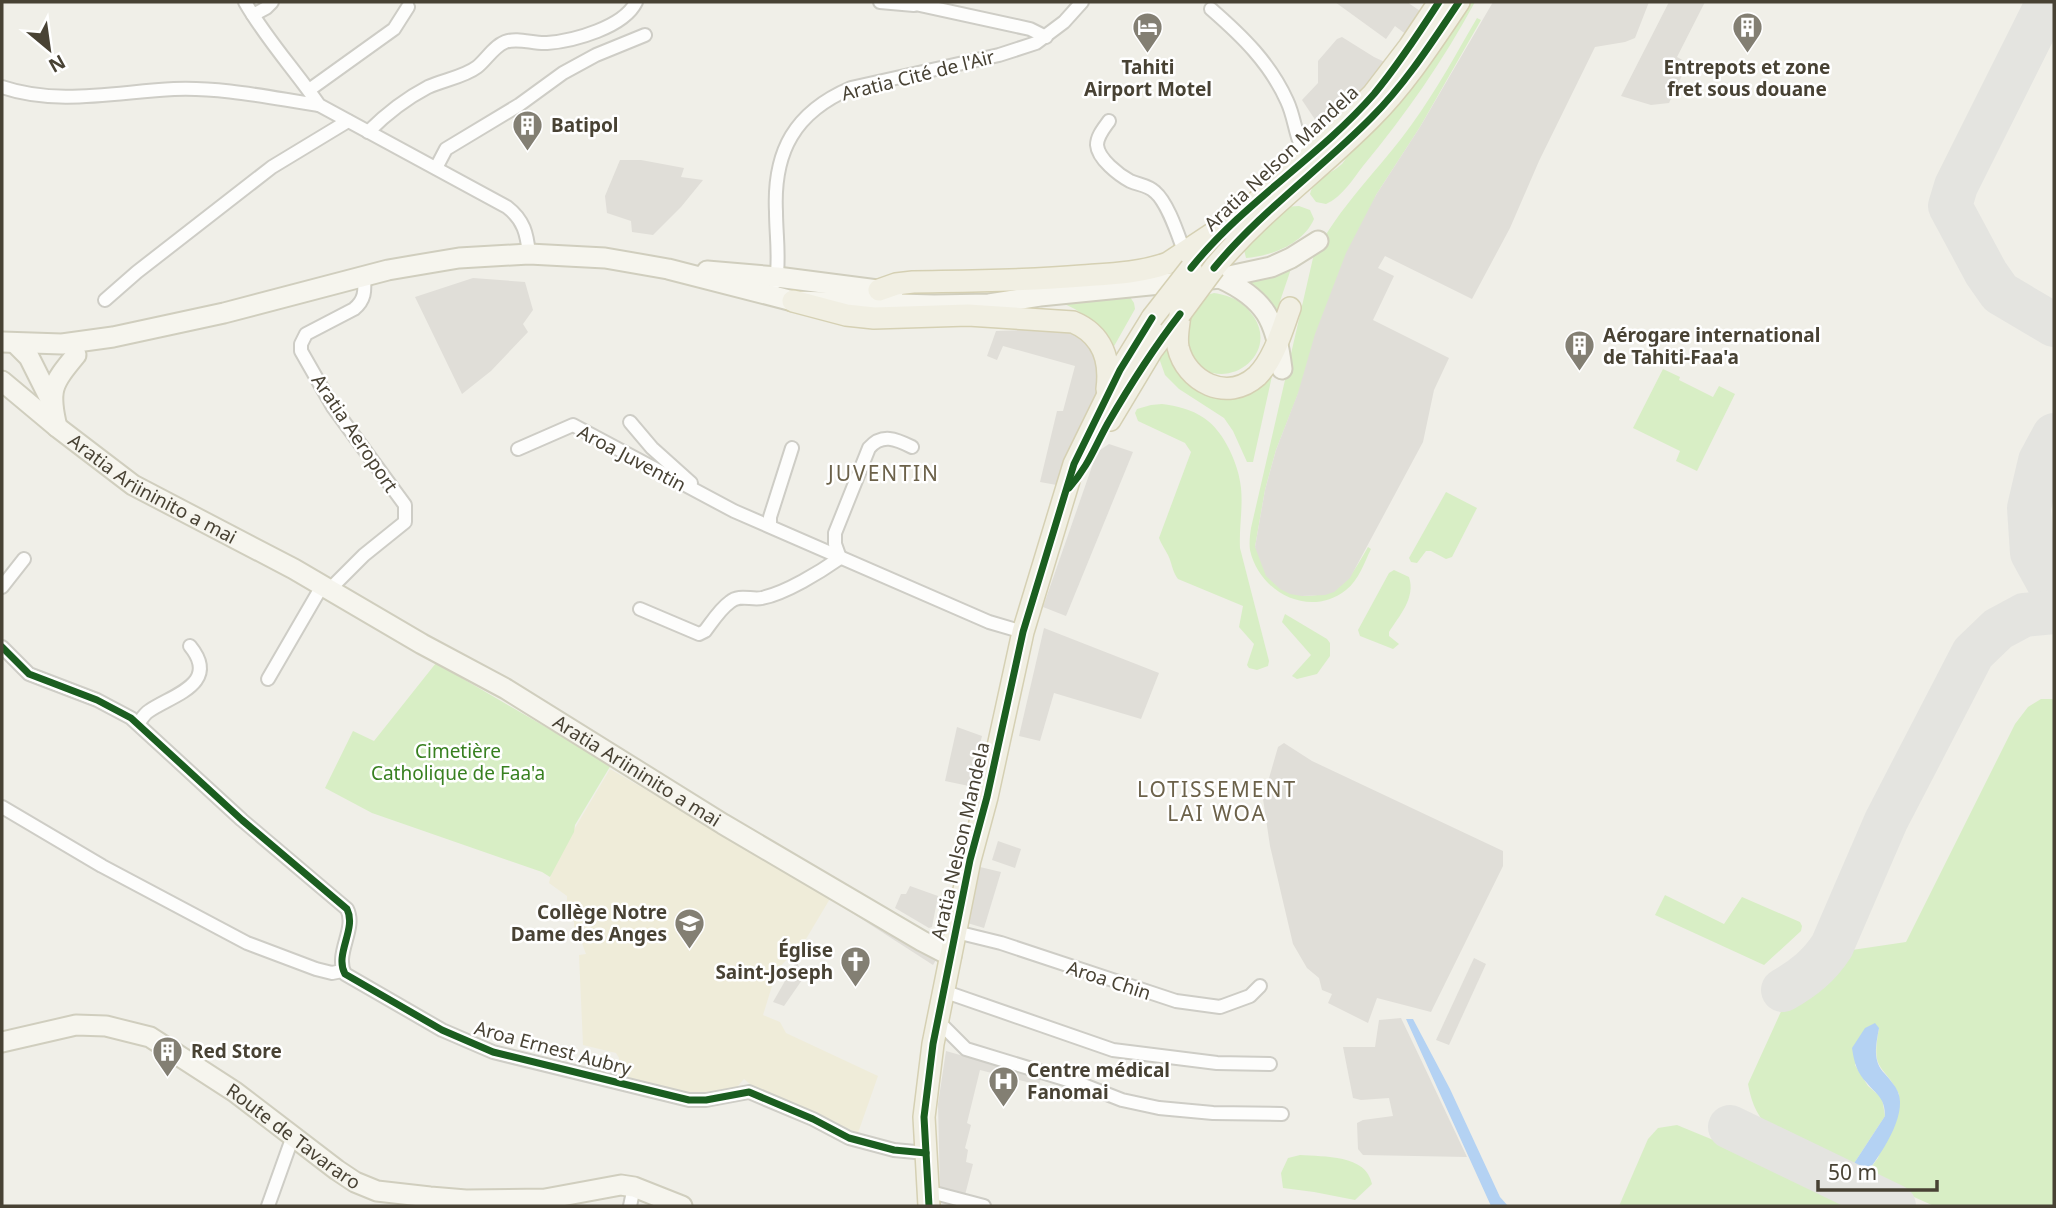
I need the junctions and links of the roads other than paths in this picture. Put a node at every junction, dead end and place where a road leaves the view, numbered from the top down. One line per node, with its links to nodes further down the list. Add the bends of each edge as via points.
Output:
1 (245, 2): 12 (street)
2 (272, 2): 12 (street)
3 (636, 2): 20 (street, via 625,17 588,34 547,43 502,43 475,68 405,101)
4 (880, 2): 9 (street)
5 (906, 2): 9 (street)
6 (1082, 2): 14 (street, Aratia Cité de l'Air)
7 (1439, 2): 21 (main road, Aratia Nelson Mandela, via 1374,94)
8 (1459, 2): 26 (main road, Aratia Nelson Mandela, via 1373,117 1245,233)
9 (923, 6): 14 (street, via 1030,29)
10 (408, 7): 16 (street, via 394,29)
11 (1211, 9): 21 (street, via 1249,43 1279,82)
12 (253, 15): 16 (street)
13 (645, 35): 22 (street, via 563,72 446,149)
14 (1046, 37): 29 (street, Aratia Cité de l'Air, via 999,55 850,88 829,97 804,117 792,133 778,176 775,210)
15 (2, 87): 17 (street, via 73,97 199,90)
16 (309, 90): 17 (street)
17 (319, 105): 18 (street)
18 (348, 121): 20 (street); 31 (street, via 272,167)
19 (1109, 121): 25 (street, via 1099,137 1101,154 1115,170 1157,194)
20 (368, 132): 22 (street)
21 (1308, 157): 25 (main road, Aratia Nelson Mandela)
22 (436, 168): 24 (street, via 516,214 528,236)
23 (1318, 241): 26 (main road, via 1270,267)
24 (530, 254): 27 (main road, via 459,258); 29 (main road, via 604,258)
25 (1188, 260): 28 (main road, via 1107,275 913,282); 40 (main road, Aratia Nelson Mandela, bridge)
26 (1217, 273): 30 (main road); 34 (main road, Aratia Nelson Mandela, bridge); 35 (main road, via 1259,303)
27 (364, 278): 33 (main road); 53 (street, Aratia Aeroport, via 360,304 306,334 301,351 333,407 405,505 405,522)
28 (879, 290): 29 (main road); 30 (main road)
29 (781, 291): 30 (main road, via 934,305 989,304); 40 (main road, via 846,315 874,318 968,315 1073,322 1087,328 1106,355)
30 (1040, 296)
31 (105, 300)
32 (1290, 308): 35 (main road)
33 (224, 313): 36 (main road, via 100,340); 37 (main road, via 195,328)
34 (1180, 314): 35 (main road, via 1177,337 1185,364 1199,380 1216,388 1236,387 1253,379); 47 (main road, Aratia Nelson Mandela, via 1128,389 1086,469)
35 (1278, 338): 38 (main road)
36 (12, 349): 37 (main road); 41 (main road)
37 (76, 355): 41 (main road, via 61,374)
38 (1282, 369)
39 (2, 381): 43 (main road, Aratia Ariininito a mai)
40 (1106, 400): 47 (main road, Aratia Nelson Mandela, via 1074,464)
41 (51, 401): 43 (main road)
42 (630, 422): 48 (street, Aroa Juventin)
43 (57, 427): 53 (main road, Aratia Ariininito a mai, via 133,485)
44 (912, 447): 50 (street, via 881,439 869,448 835,533)
45 (792, 448): 49 (street)
46 (519, 449): 48 (street, Aroa Juventin, via 573,425)
47 (1067, 490): 55 (main road, Aratia Nelson Mandela)
48 (706, 497): 49 (street, Aroa Juventin)
49 (770, 526): 50 (street, Aroa Juventin)
50 (840, 558): 54 (street, via 761,598 730,601 699,634); 55 (street, Aroa Juventin)
51 (24, 559): 52 (street)
52 (2, 587)
53 (326, 588): 58 (street); 62 (main road, Aratia Ariininito a mai, via 506,689 723,824)
54 (640, 609)
55 (1023, 632): 61 (main road, Aratia Nelson Mandela)
56 (190, 646): 59 (street, via 200,658 194,683 147,712)
57 (2, 648): 59 (street, via 29,674 97,700)
58 (268, 679)
59 (138, 724): 63 (street, via 347,909)
60 (2, 807): 63 (street, Aroa Ernest Aubry, via 247,943 324,972)
61 (956, 932): 62 (main road, Aratia Nelson Mandela); 64 (street, Aroa Chin, via 1175,1000 1220,1007 1250,996)
62 (951, 956): 65 (main road, Aratia Nelson Mandela)
63 (342, 971): 71 (street, Aroa Ernest Aubry, via 442,1030 493,1052 689,1100 749,1092 849,1138)
64 (1260, 986)
65 (943, 991): 66 (main road, Aratia Nelson Mandela); 68 (street, via 1112,1050 1217,1063)
66 (937, 1020): 69 (street, via 966,1049 1122,1100 1213,1113); 71 (main road, Aratia Nelson Mandela, via 924,1116)
67 (2, 1042): 70 (main road, Route de Tavararo, via 76,1025 138,1033 193,1063)
68 (1270, 1064)
69 (1282, 1114)
70 (293, 1136): 72 (main road, Route de Tavararo, via 355,1182 377,1191 494,1200 554,1198 612,1185); 74 (street)
71 (926, 1153): 73 (main road, Aratia Nelson Mandela)
72 (632, 1197): 75 (main road, Route de Tavararo)
73 (928, 1199): 76 (street)
74 (268, 1206)
75 (682, 1206)
76 (984, 1206)

